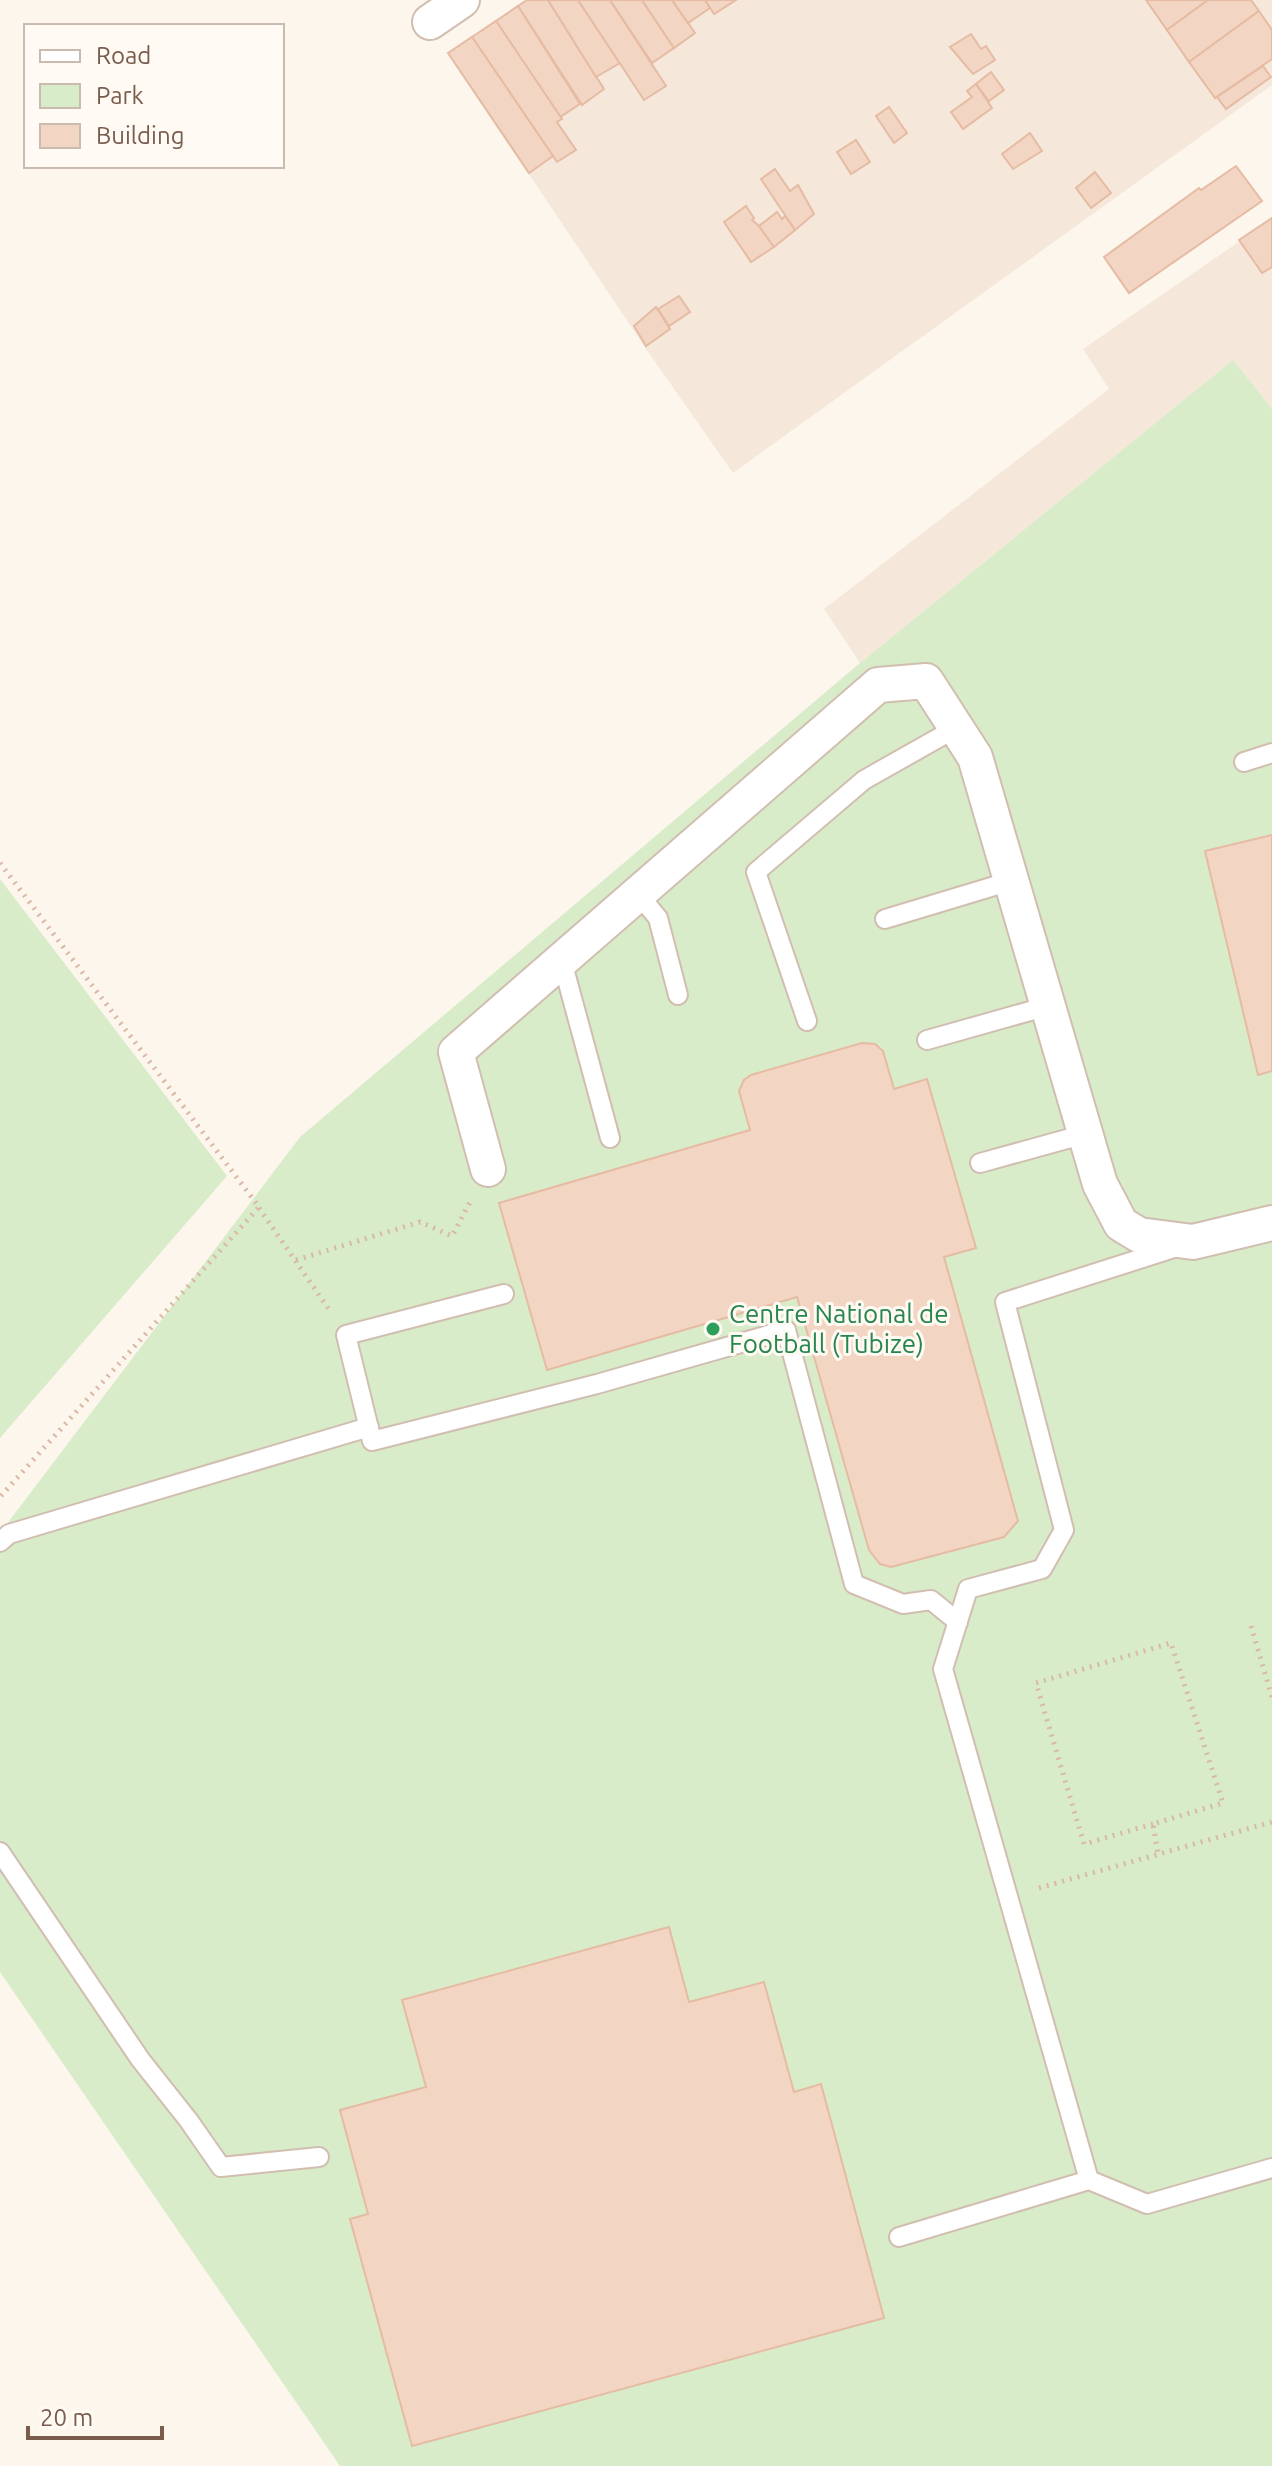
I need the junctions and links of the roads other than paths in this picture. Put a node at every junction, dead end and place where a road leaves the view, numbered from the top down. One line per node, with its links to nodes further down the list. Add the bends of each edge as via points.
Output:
1 (462, 0): 2 (street)
2 (430, 22)
3 (956, 728): 6 (street, via 975,757); 7 (street, via 926,681 878,685); 12 (lane, via 864,780 756,872)
4 (1272, 753): 5 (lane)
5 (1244, 762)
6 (1011, 881): 8 (lane); 11 (street)
7 (638, 894): 9 (street); 10 (lane, via 658,918)
8 (885, 919)
9 (562, 961): 15 (lane); 17 (street, via 456,1052)
10 (678, 995)
11 (1048, 1006): 13 (lane); 14 (street)
12 (807, 1021)
13 (927, 1040)
14 (1085, 1134): 16 (lane); 19 (street, via 1100,1184 1121,1224 1139,1235)
15 (610, 1138)
16 (980, 1163)
17 (488, 1169)
18 (1272, 1223): 19 (street)
19 (1193, 1242): 23 (lane, via 1005,1302 1064,1530 1042,1569 968,1589)
20 (504, 1294): 21 (lane, via 346,1335)
21 (369, 1427): 22 (lane, via 9,1534); 23 (lane, via 372,1441 786,1330 854,1584 903,1604 931,1600)
22 (0, 1542)
23 (958, 1622): 27 (lane, via 943,1669)
24 (0, 1852): 25 (lane, via 140,2059 221,2167)
25 (319, 2157)
26 (1272, 2168): 27 (lane, via 1147,2204)
27 (1089, 2180): 28 (lane)
28 (899, 2237)

